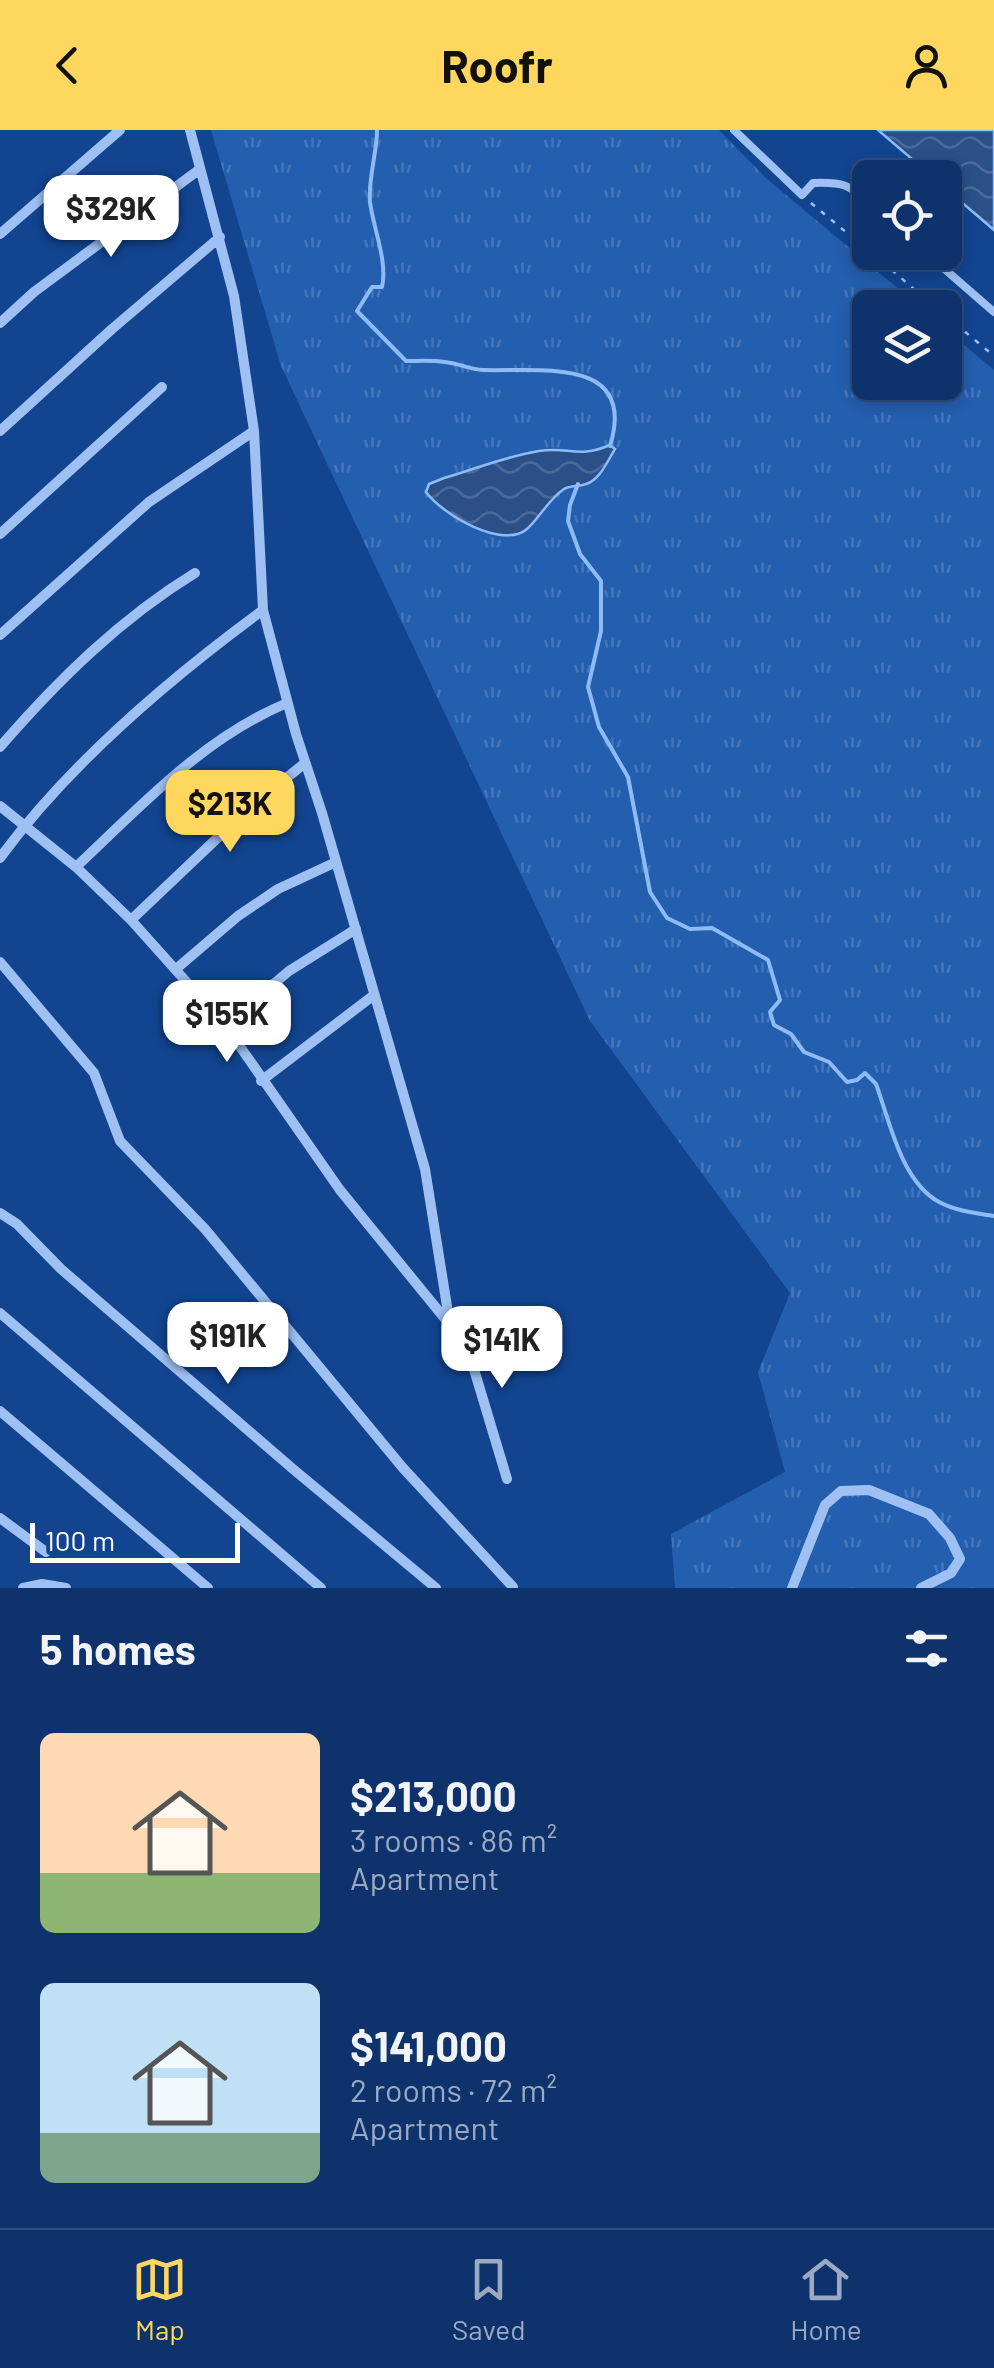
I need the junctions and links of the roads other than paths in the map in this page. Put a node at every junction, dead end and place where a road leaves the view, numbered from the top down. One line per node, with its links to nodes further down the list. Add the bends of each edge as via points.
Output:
1 (120, 130): 6 (street)
2 (190, 130): 4 (street)
3 (734, 130): 5 (lane, via 802,195 813,183)
4 (200, 170): 7 (street); 10 (street)
5 (852, 188)
6 (0, 234)
7 (220, 237): 12 (street); 13 (street)
8 (946, 270): 9 (lane)
9 (994, 312)
10 (0, 323)
11 (162, 387): 14 (street)
12 (0, 431)
13 (254, 431): 16 (street); 17 (street, via 149,502)
14 (0, 534)
15 (194, 573): 19 (street, via 152,600 51,689)
16 (262, 610): 18 (street); 22 (street, via 141,707)
17 (0, 634)
18 (288, 704): 20 (street); 25 (street, via 222,737)
19 (0, 747)
20 (306, 763): 24 (street); 26 (street)
21 (0, 806): 22 (street)
22 (24, 825): 23 (street); 25 (street)
23 (0, 858)
24 (336, 862): 27 (street); 29 (street, via 238,916)
25 (76, 868): 26 (street)
26 (130, 920): 29 (street)
27 (356, 929): 30 (street); 31 (street, via 289,970)
28 (0, 962): 45 (street, via 94,1073 120,1141 205,1229 403,1468)
29 (176, 969): 31 (street)
30 (374, 995): 32 (street); 35 (street, via 425,1169)
31 (225, 1025): 32 (street)
32 (262, 1080): 35 (street, via 340,1190)
33 (0, 1213): 44 (street)
34 (0, 1312): 43 (street)
35 (450, 1324): 37 (street, via 473,1366)
36 (0, 1411): 42 (street)
37 (506, 1479)
38 (0, 1518): 39 (street)
39 (46, 1552)
40 (23, 1588): 41 (street)
41 (66, 1588)
42 (208, 1588)
43 (321, 1588)
44 (436, 1588)
45 (513, 1588)
46 (792, 1588): 47 (street, via 825,1505 841,1492 869,1490 929,1514 950,1538 960,1559 951,1573)
47 (921, 1588)

